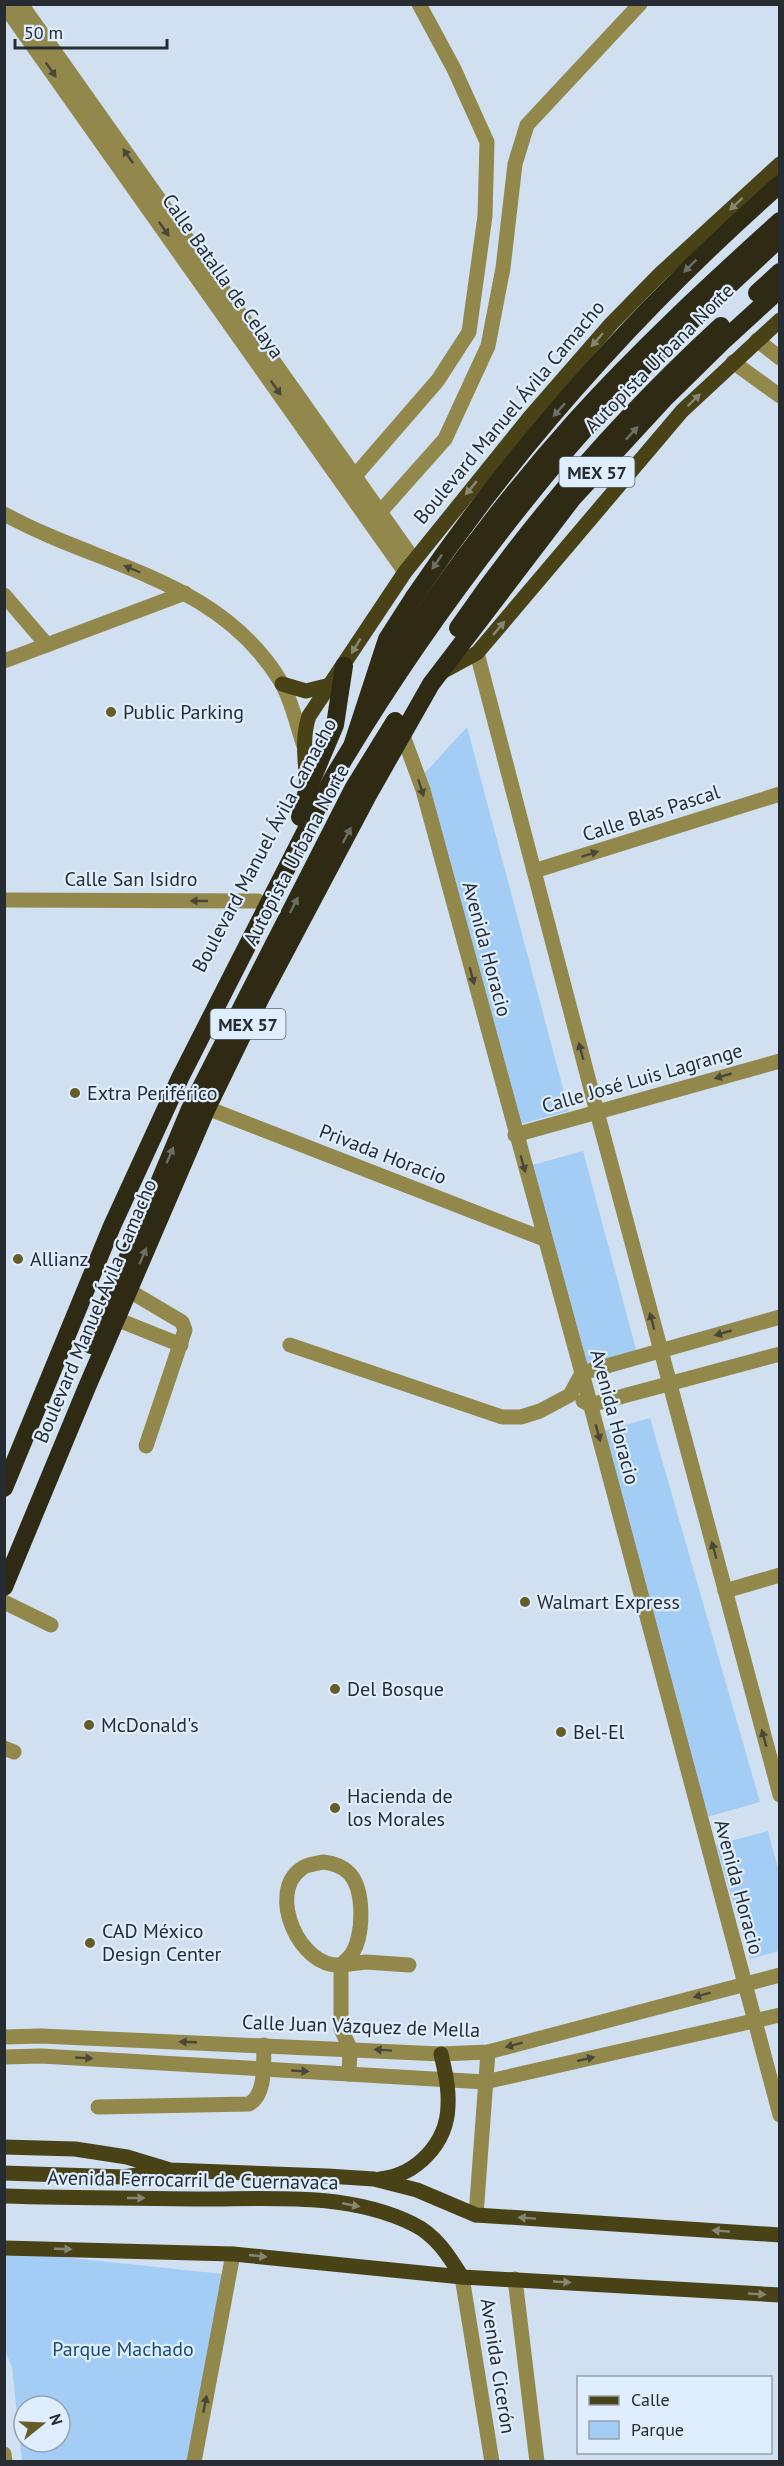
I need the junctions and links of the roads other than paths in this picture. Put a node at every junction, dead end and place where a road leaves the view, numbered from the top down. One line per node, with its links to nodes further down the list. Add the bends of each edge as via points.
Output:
1 (21, 4): 16 (street, Calle Batalla de Celaya, one-way to 1)
2 (419, 4): 16 (street, via 487,142 485,216 469,332 438,380)
3 (640, 4): 18 (street, via 527,125 515,164 503,268 488,345 445,439)
4 (4, 6): 16 (street, Calle Batalla de Celaya, one-way to 16)
5 (780, 164): 19 (main road, Boulevard Manuel Ávila Camacho, one-way to 19, via 611,324)
6 (780, 184): 30 (highway, one-way to 30, bridge, via 636,322 481,503 387,639)
7 (780, 221): 34 (highway, Boulevard Manuel Ávila Camacho / MEX 57, via 665,328 575,422 510,499 394,658)
8 (780, 238): 30 (highway, Autopista Urbana Norte, bridge, via 665,346 559,459 456,591)
9 (780, 272): 57 (highway, Autopista Urbana Norte, one-way to 9, via 190,1109 354,789 477,601 579,471 687,358)
10 (780, 289): 26 (highway, Boulevard Manuel Ávila Camacho / MEX 57, one-way to 10, via 579,491 666,398)
11 (780, 320): 12 (main road)
12 (756, 340): 13 (street); 14 (main road)
13 (780, 358)
14 (733, 362): 15 (street); 23 (main road, one-way to 14, via 682,411)
15 (780, 396)
16 (350, 482): 18 (street, Calle Batalla de Celaya)
17 (4, 514): 20 (street, one-way to 17)
18 (375, 518): 19 (street, Calle Batalla de Celaya)
19 (409, 566): 25 (main road, Boulevard Manuel Ávila Camacho, one-way to 25)
20 (185, 592): 22 (street); 27 (street, via 248,639)
21 (4, 595): 22 (street)
22 (47, 645): 24 (street)
23 (477, 654): 26 (main road); 35 (street)
24 (4, 661)
25 (344, 666): 28 (main road, Boulevard Manuel Ávila Camacho); 32 (highway, via 335,725)
26 (437, 674): 29 (highway, Boulevard Manuel Ávila Camacho / MEX 57)
27 (282, 684): 28 (main road, via 306,691); 31 (street)
28 (330, 685): 31 (main road, Boulevard Manuel Ávila Camacho, via 309,716)
29 (402, 733): 39 (highway, Boulevard Manuel Ávila Camacho / MEX 57, one-way to 29, via 261,997); 41 (street, Avenida Horacio, one-way to 41, via 423,790)
30 (353, 742): 56 (highway, Autopista Urbana Norte, via 180,1077 112,1226)
31 (304, 747): 32 (main road, Boulevard Manuel Ávila Camacho)
32 (307, 791): 34 (highway)
33 (780, 794): 35 (street, Calle Blas Pascal, one-way to 33)
34 (300, 817): 37 (highway, Boulevard Manuel Ávila Camacho / MEX 57)
35 (534, 871): 40 (street, one-way to 35)
36 (4, 900): 37 (street, Calle San Isidro, one-way to 36)
37 (258, 901): 55 (highway, Boulevard Manuel Ávila Camacho / MEX 57, via 158,1100)
38 (780, 1061): 40 (street, Calle José Luis Lagrange, one-way to 40)
39 (207, 1108): 42 (street, Privada Horacio); 43 (highway, Boulevard Manuel Ávila Camacho / MEX 57, one-way to 39)
40 (597, 1112): 41 (street, Calle José Luis Lagrange); 48 (street, one-way to 40)
41 (515, 1135): 42 (street, Avenida Horacio, one-way to 42)
42 (544, 1239): 50 (street, Avenida Horacio)
43 (128, 1290): 45 (highway, Boulevard Manuel Ávila Camacho / MEX 57); 46 (street, via 182,1322 185,1330)
44 (780, 1317): 48 (street, one-way to 48)
45 (116, 1319): 46 (street); 59 (highway, Boulevard Manuel Ávila Camacho / MEX 57)
46 (181, 1345): 54 (street)
47 (290, 1345): 52 (street, via 502,1417 540,1411)
48 (660, 1351): 50 (street); 51 (street)
49 (780, 1354): 51 (street)
50 (582, 1373): 52 (street); 53 (street, Avenida Horacio)
51 (669, 1384): 53 (street); 60 (street, one-way to 51)
52 (570, 1395): 53 (street)
53 (590, 1405): 67 (street, Avenida Horacio, one-way to 67)
54 (146, 1446)
55 (4, 1460)
56 (4, 1488)
57 (4, 1556)
58 (780, 1575): 60 (street)
59 (4, 1587)
60 (725, 1591): 63 (street, one-way to 60)
61 (4, 1602): 62 (street)
62 (51, 1625)
63 (780, 1795)
64 (341, 1965): 64 (street, via 352,1954 357,1941 361,1925 359,1895 349,1873 339,1866 323,1862 308,1865 295,1875 287,1891 294,1931 305,1949 320,1961 329,1966); 65 (street); 73 (street, via 341,2029)
65 (409, 1965)
66 (780, 1975): 67 (street, Calle Juan Vázquez de Mella)
67 (743, 1984): 69 (street, Avenida Horacio); 74 (street, Calle Juan Vázquez de Mella, one-way to 74)
68 (780, 2015): 69 (street)
69 (753, 2022): 81 (street, one-way to 69); 83 (street, Avenida Horacio)
70 (41, 2036): 71 (street, Calle Juan Vázquez de Mella); 72 (street, Calle Juan Vázquez de Mella, one-way to 70); 76 (street)
71 (4, 2037)
72 (264, 2045): 73 (street, Calle Juan Vázquez de Mella); 78 (street)
73 (350, 2048): 75 (street, Calle Juan Vázquez de Mella, one-way to 73); 79 (street)
74 (488, 2052): 75 (street, Calle Juan Vázquez de Mella); 81 (street)
75 (441, 2054): 80 (main road)
76 (41, 2056): 77 (street); 78 (street, one-way to 78)
77 (4, 2057)
78 (262, 2068): 79 (street, one-way to 79); 82 (street, via 260,2093 249,2104)
79 (349, 2074): 80 (street)
80 (446, 2080): 81 (street); 87 (main road, via 446,2122 434,2148 414,2167 388,2178)
81 (485, 2082): 89 (street)
82 (98, 2107)
83 (780, 2115)
84 (4, 2147): 85 (main road, Avenida Ferrocarril de Cuernavaca, via 75,2149 127,2157)
85 (170, 2170): 86 (main road, via 123,2176); 87 (main road, Avenida Ferrocarril de Cuernavaca)
86 (4, 2173)
87 (374, 2179): 89 (main road, Avenida Ferrocarril de Cuernavaca, via 417,2190)
88 (4, 2196): 93 (main road, Avenida Ferrocarril de Cuernavaca, one-way to 93, via 313,2200 361,2207 400,2218 426,2232 440,2243)
89 (476, 2215): 90 (main road, Avenida Ferrocarril de Cuernavaca, one-way to 89)
90 (780, 2235)
91 (4, 2248): 92 (main road, one-way to 92)
92 (232, 2254): 93 (main road, one-way to 93); 98 (street, one-way to 92)
93 (462, 2277): 94 (main road); 99 (street, Avenida Cicerón)
94 (515, 2279): 95 (main road, one-way to 95); 100 (street, Avenida Cicerón)
95 (780, 2295)
96 (4, 2454): 97 (street)
97 (5, 2462)
98 (194, 2462)
99 (492, 2462)
100 (537, 2462)

